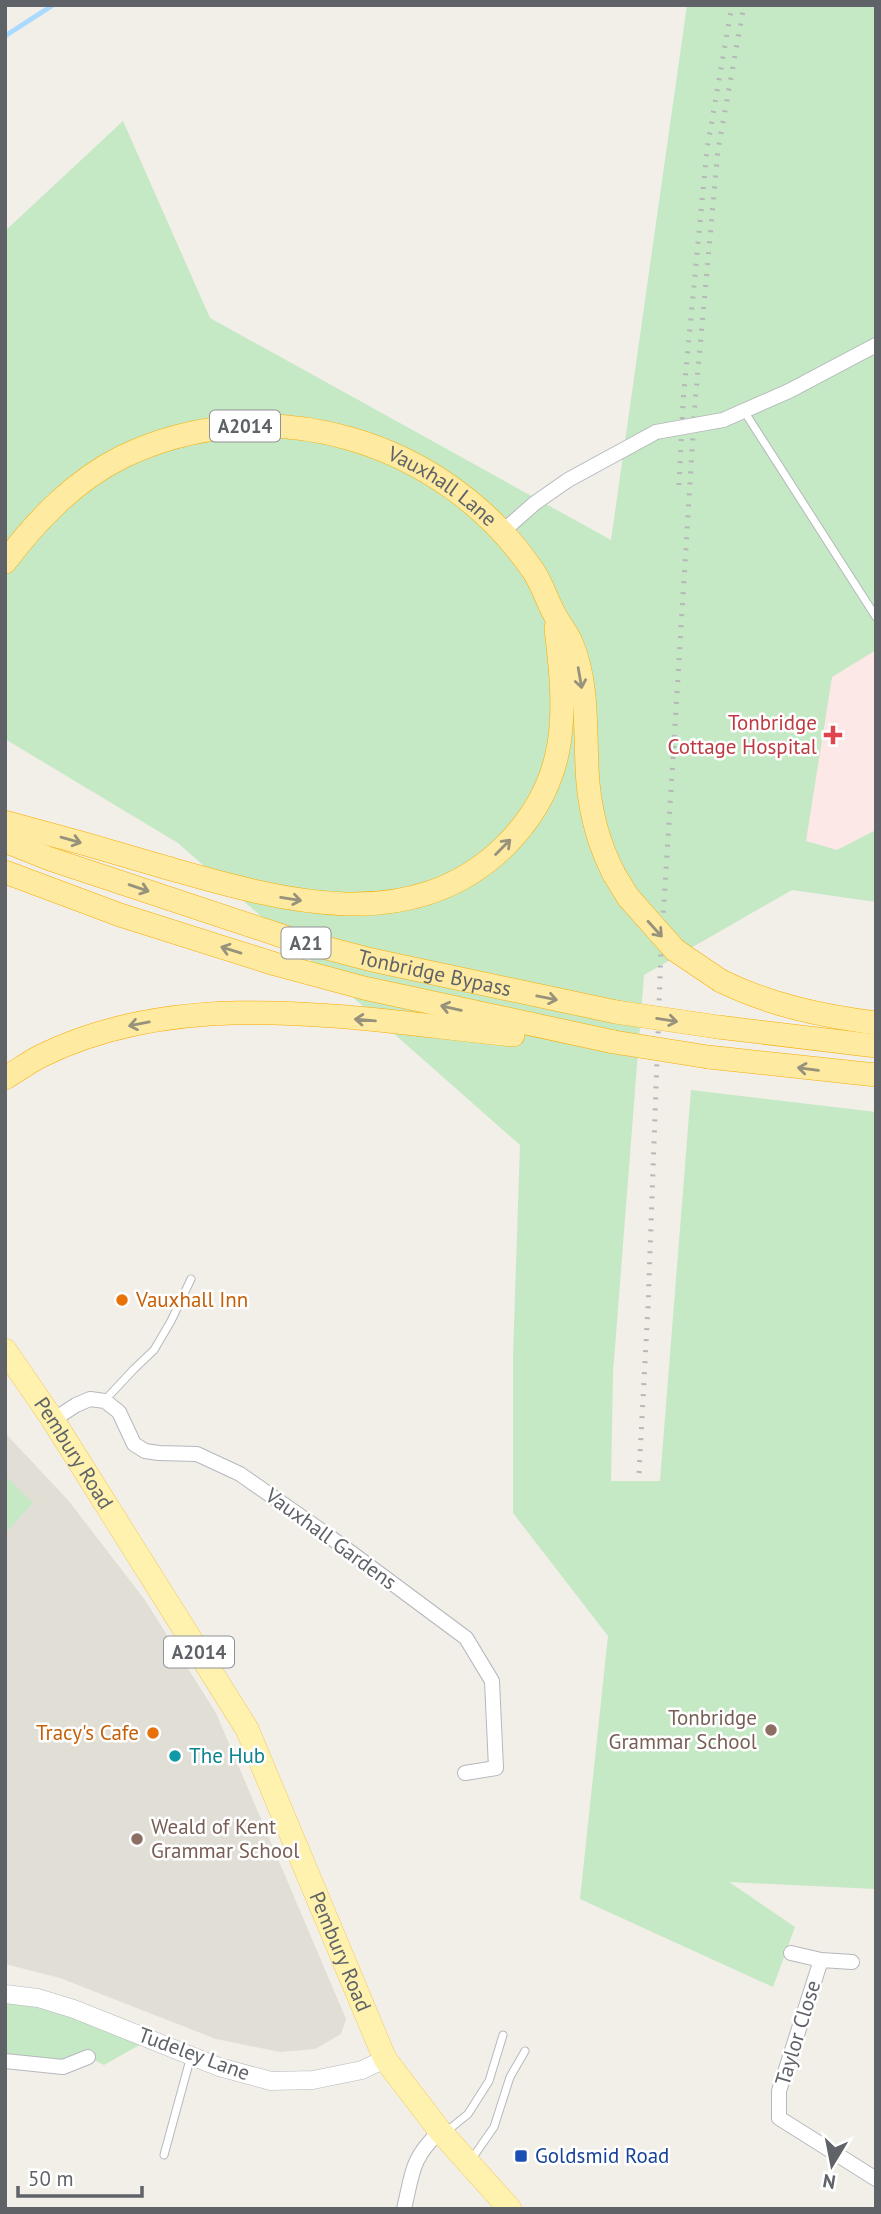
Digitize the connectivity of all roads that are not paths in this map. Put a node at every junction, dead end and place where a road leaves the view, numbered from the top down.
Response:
1 (876, 345) edge
2 (744, 411) junction
3 (502, 532) junction
4 (5, 562) edge
5 (555, 615) junction
6 (876, 617) edge
7 (5, 822) edge
8 (5, 841) edge
9 (5, 872) edge
10 (876, 1023) edge
11 (609, 1041) junction
12 (876, 1046) edge
13 (876, 1075) edge
14 (5, 1078) edge
15 (191, 1279) dead end
16 (5, 1350) edge
17 (105, 1401) junction
18 (53, 1420) junction
19 (465, 1773) dead end
20 (791, 1953) dead end
21 (821, 1961) junction
22 (852, 1962) dead end
23 (5, 1994) edge
24 (503, 2035) dead end
25 (525, 2051) dead end
26 (191, 2056) junction
27 (88, 2057) dead end
28 (385, 2059) junction
29 (5, 2061) edge
30 (441, 2133) junction
31 (164, 2155) dead end
32 (468, 2163) junction
33 (876, 2179) edge
34 (404, 2209) edge
35 (510, 2209) edge

1 - 2 street, Vauxhall Lane
2 - 3 street, Vauxhall Lane, bridge
2 - 6 lane
3 - 4 highway, Vauxhall Lane / A2014
3 - 5 highway
7 -> 5 highway
5 -> 10 highway, bridge
8 -> 12 highway, Tonbridge Bypass / A21, bridge
11 -> 9 highway, Tonbridge Bypass / A21
13 -> 11 highway, Tonbridge Bypass / A21, bridge
11 -> 14 highway
15 - 17 lane
16 - 18 main road, Pembury Road / A2014
17 - 18 street
17 - 19 street, Vauxhall Gardens
18 - 28 main road, Pembury Road / A2014
20 - 21 street, Taylor Close
21 - 22 street, Taylor Close
21 - 33 street, Taylor Close
23 - 26 street, Tudeley Lane
24 - 30 lane
25 - 32 lane
26 - 28 street, Tudeley Lane
26 - 31 lane
27 - 29 street
28 - 30 main road, Pembury Road / A2014
30 - 32 main road, Pembury Road / A2014
30 - 34 street
32 - 35 main road, Pembury Road / A2014

